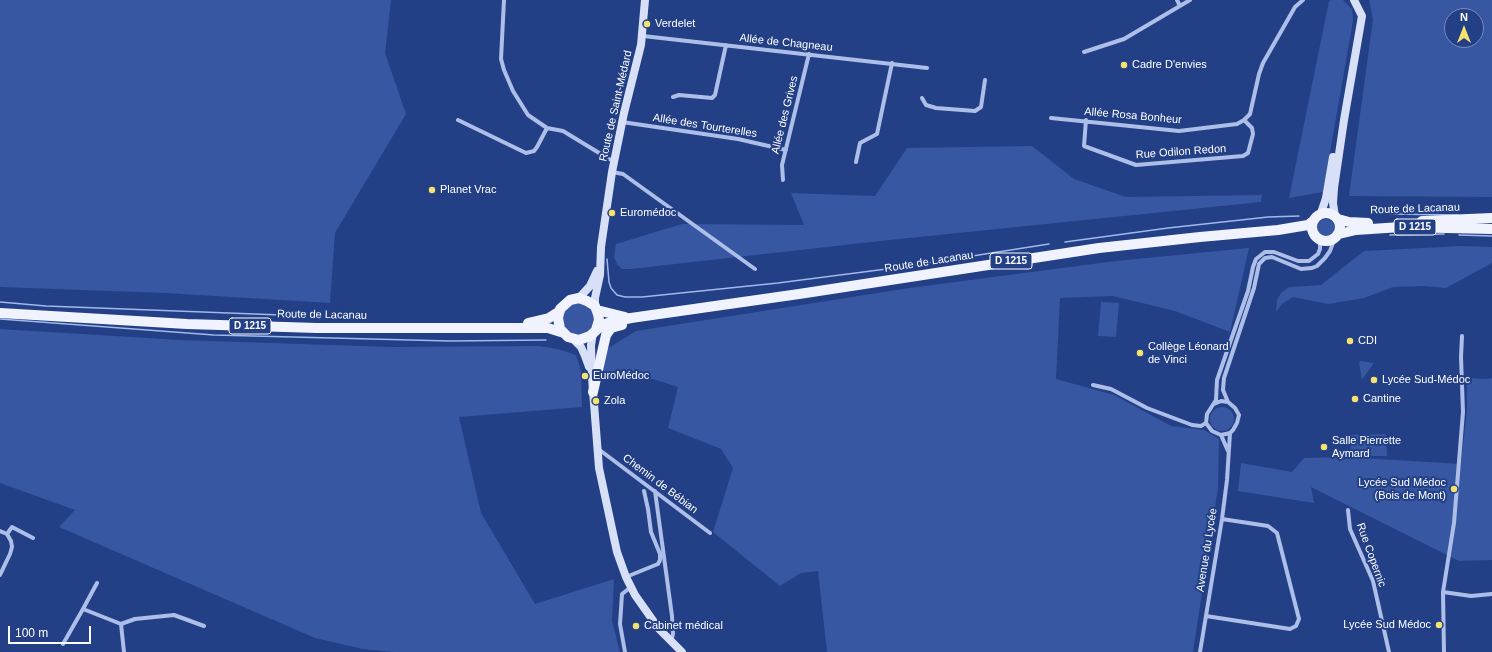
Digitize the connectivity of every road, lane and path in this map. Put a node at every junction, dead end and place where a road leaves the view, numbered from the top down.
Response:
1 (504, 0) edge
2 (645, 0) edge
3 (1177, 0) edge
4 (1190, 0) edge
5 (1303, 0) edge
6 (1354, 0) edge
7 (1180, 6) junction
8 (643, 36) junction
9 (726, 45) junction
10 (1084, 52) dead end
11 (809, 54) junction
12 (892, 64) junction
13 (927, 68) dead end
14 (985, 80) dead end
15 (673, 97) dead end
16 (922, 98) dead end
17 (1051, 118) dead end
18 (458, 120) dead end
19 (1086, 120) junction
20 (1244, 120) junction
21 (1344, 120) junction
22 (622, 122) junction
23 (547, 128) junction
24 (786, 150) junction
25 (614, 161) junction
26 (856, 162) dead end
27 (612, 172) junction
28 (783, 180) dead end
29 (1318, 216) junction
30 (1337, 218) junction
31 (1492, 218) edge
32 (1492, 229) edge
33 (1278, 230) junction
34 (1317, 237) junction
35 (1336, 237) junction
36 (600, 265) junction
37 (755, 270) dead end
38 (579, 298) junction
39 (596, 308) junction
40 (560, 311) junction
41 (683, 311) junction
42 (0, 313) edge
43 (631, 318) junction
44 (501, 328) junction
45 (594, 332) junction
46 (564, 333) junction
47 (1462, 336) dead end
48 (573, 339) junction
49 (592, 378) junction
50 (1093, 385) dead end
51 (593, 392) junction
52 (1228, 402) junction
53 (1214, 404) junction
54 (1206, 423) junction
55 (1230, 432) junction
56 (1221, 435) junction
57 (597, 450) junction
58 (1228, 451) junction
59 (644, 491) dead end
60 (655, 491) junction
61 (1348, 510) dead end
62 (1222, 519) junction
63 (0, 531) edge
64 (710, 533) dead end
65 (7, 534) junction
66 (33, 538) dead end
67 (0, 574) edge
68 (626, 577) junction
69 (97, 582) dead end
70 (631, 586) junction
71 (1443, 592) junction
72 (1492, 594) edge
73 (83, 609) junction
74 (1206, 616) junction
75 (121, 624) junction
76 (204, 626) dead end
77 (671, 642) junction
78 (63, 644) dead end
79 (124, 652) edge
80 (625, 652) edge
81 (682, 652) edge
82 (1200, 652) edge
83 (1389, 652) edge
84 (1444, 652) edge

1 - 23 street
2 - 8 street, Route de Saint-Médard
3 - 7 street
4 - 7 street
5 - 20 street
6 - 21 street
7 - 10 street
8 - 9 street, Allée de Chagneau
8 - 22 street, Route de Saint-Médard
9 - 11 street, Allée de Chagneau
9 - 15 street
11 - 12 street, Allée de Chagneau
11 - 24 street, Allée des Grives
12 - 13 street, Allée de Chagneau
12 - 26 street
14 - 16 street
17 - 19 street, Allée Rosa Bonheur
18 - 23 street
19 - 20 street, Allée Rosa Bonheur
19 - 20 street, Rue Odilon Redon
21 - 29 street
21 - 30 street
22 - 24 street, Allée des Tourterelles
22 - 25 street, Route de Saint-Médard
23 - 25 street
24 - 28 street, Allée des Grives
25 - 27 street, Route de Saint-Médard
27 - 36 street, Route de Saint-Médard
27 - 37 street
29 - 30 main road
29 - 33 main road, Route de Lacanau / D 1215
29 - 34 main road
30 - 31 main road, Route de Lacanau / D 1215
30 - 35 main road
32 - 35 main road, Route de Lacanau / D 1215
33 - 34 main road, Route de Lacanau / D 1215
33 - 41 main road, Route de Lacanau / D 1215
34 - 35 main road
34 - 53 street
35 - 52 street
36 - 38 street, Route de Saint-Médard
36 - 39 street, Route de Saint-Médard
38 - 39 main road, Route de Lacanau
38 - 40 main road, Route de Lacanau
39 - 43 main road, Route de Lacanau / D 1215
39 - 45 main road
40 - 44 main road, Route de Lacanau / D 1215
40 - 46 main road
41 - 43 main road, Route de Lacanau / D 1215
41 - 51 main road
42 - 44 main road, Route de Lacanau / D 1215
43 - 45 main road, Route de Lacanau / D 1215
44 - 46 main road, Route de Lacanau / D 1215
45 - 48 main road, Route de Lacanau
45 - 49 street
46 - 48 main road, Route de Lacanau
47 - 71 street
48 - 49 street
49 - 51 street
50 - 54 street
51 - 57 street
52 - 53 street
52 - 55 street
53 - 54 street
54 - 56 street
55 - 56 street
55 - 58 street, Avenue du Lycée
56 - 58 street, Avenue du Lycée
57 - 60 street, Chemin de Bébian
57 - 68 street
58 - 62 street, Avenue du Lycée
59 - 68 street
60 - 64 street, Chemin de Bébian
60 - 77 street
61 - 83 street, Rue Copernic
62 - 74 street, Avenue du Lycée
62 - 74 street
63 - 65 street
65 - 66 street
65 - 67 street
68 - 70 street
69 - 73 street
70 - 77 street
70 - 80 street
71 - 72 street
71 - 84 street
73 - 75 street
73 - 78 street
74 - 82 street, Avenue du Lycée
75 - 76 street
75 - 79 street
77 - 81 street

